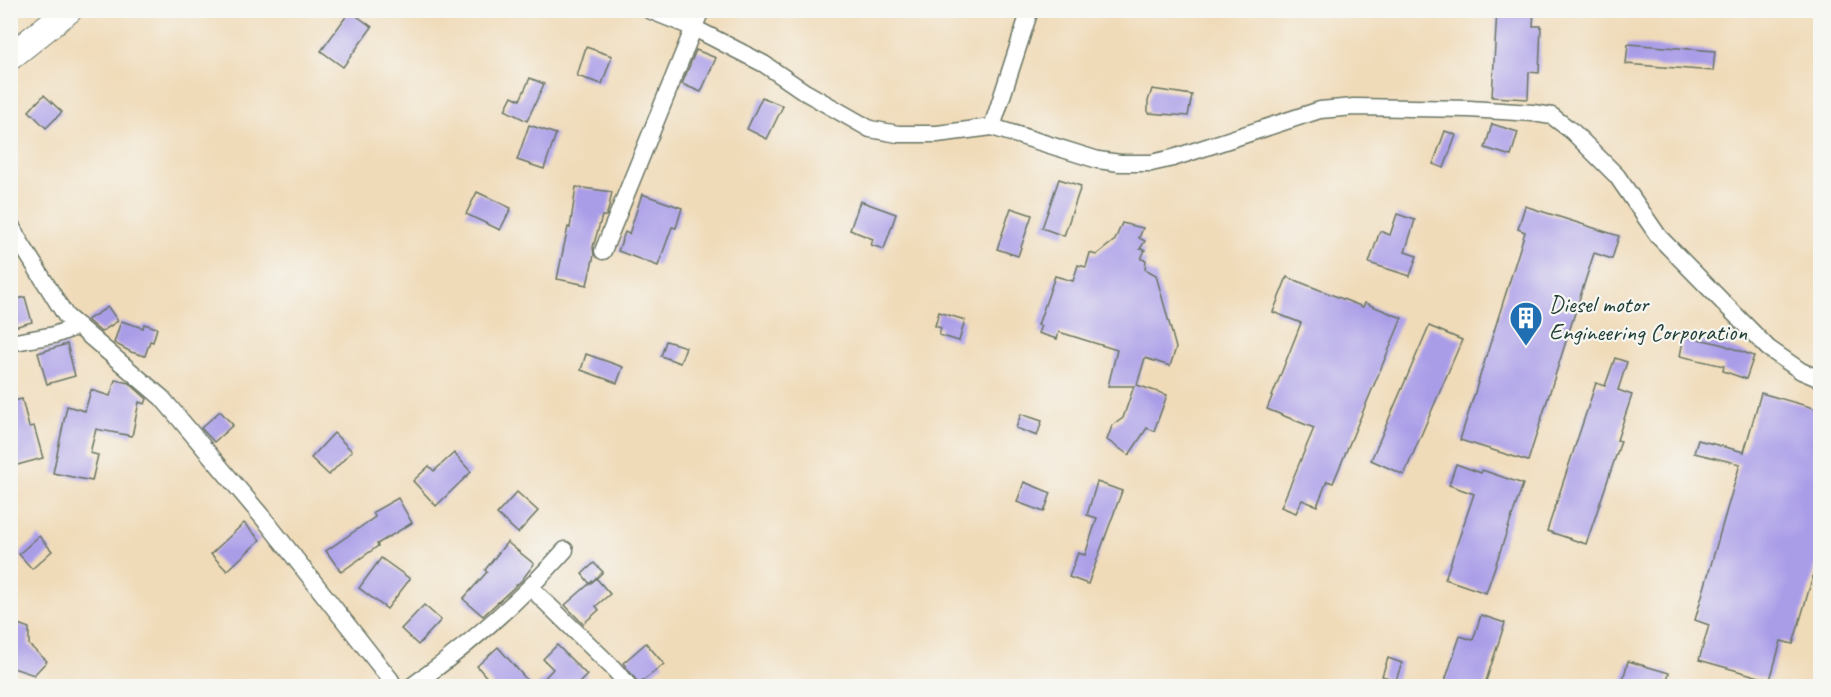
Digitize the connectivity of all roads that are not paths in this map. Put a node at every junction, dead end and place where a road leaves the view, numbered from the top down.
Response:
1 (69, 10) edge
2 (649, 10) edge
3 (701, 10) edge
4 (1030, 10) edge
5 (694, 28) junction
6 (10, 57) edge
7 (992, 127) junction
8 (10, 223) edge
9 (603, 251) dead end
10 (78, 326) junction
11 (10, 343) edge
12 (1821, 380) edge
13 (565, 550) dead end
14 (531, 588) junction
15 (394, 687) edge
16 (412, 687) edge
17 (629, 687) edge

1 - 6 main road
2 - 5 street
3 - 5 street
4 - 7 street
5 - 7 street
5 - 9 street
7 - 12 street
8 - 10 street
10 - 11 street
10 - 15 street
13 - 14 street
14 - 16 street
14 - 17 street

